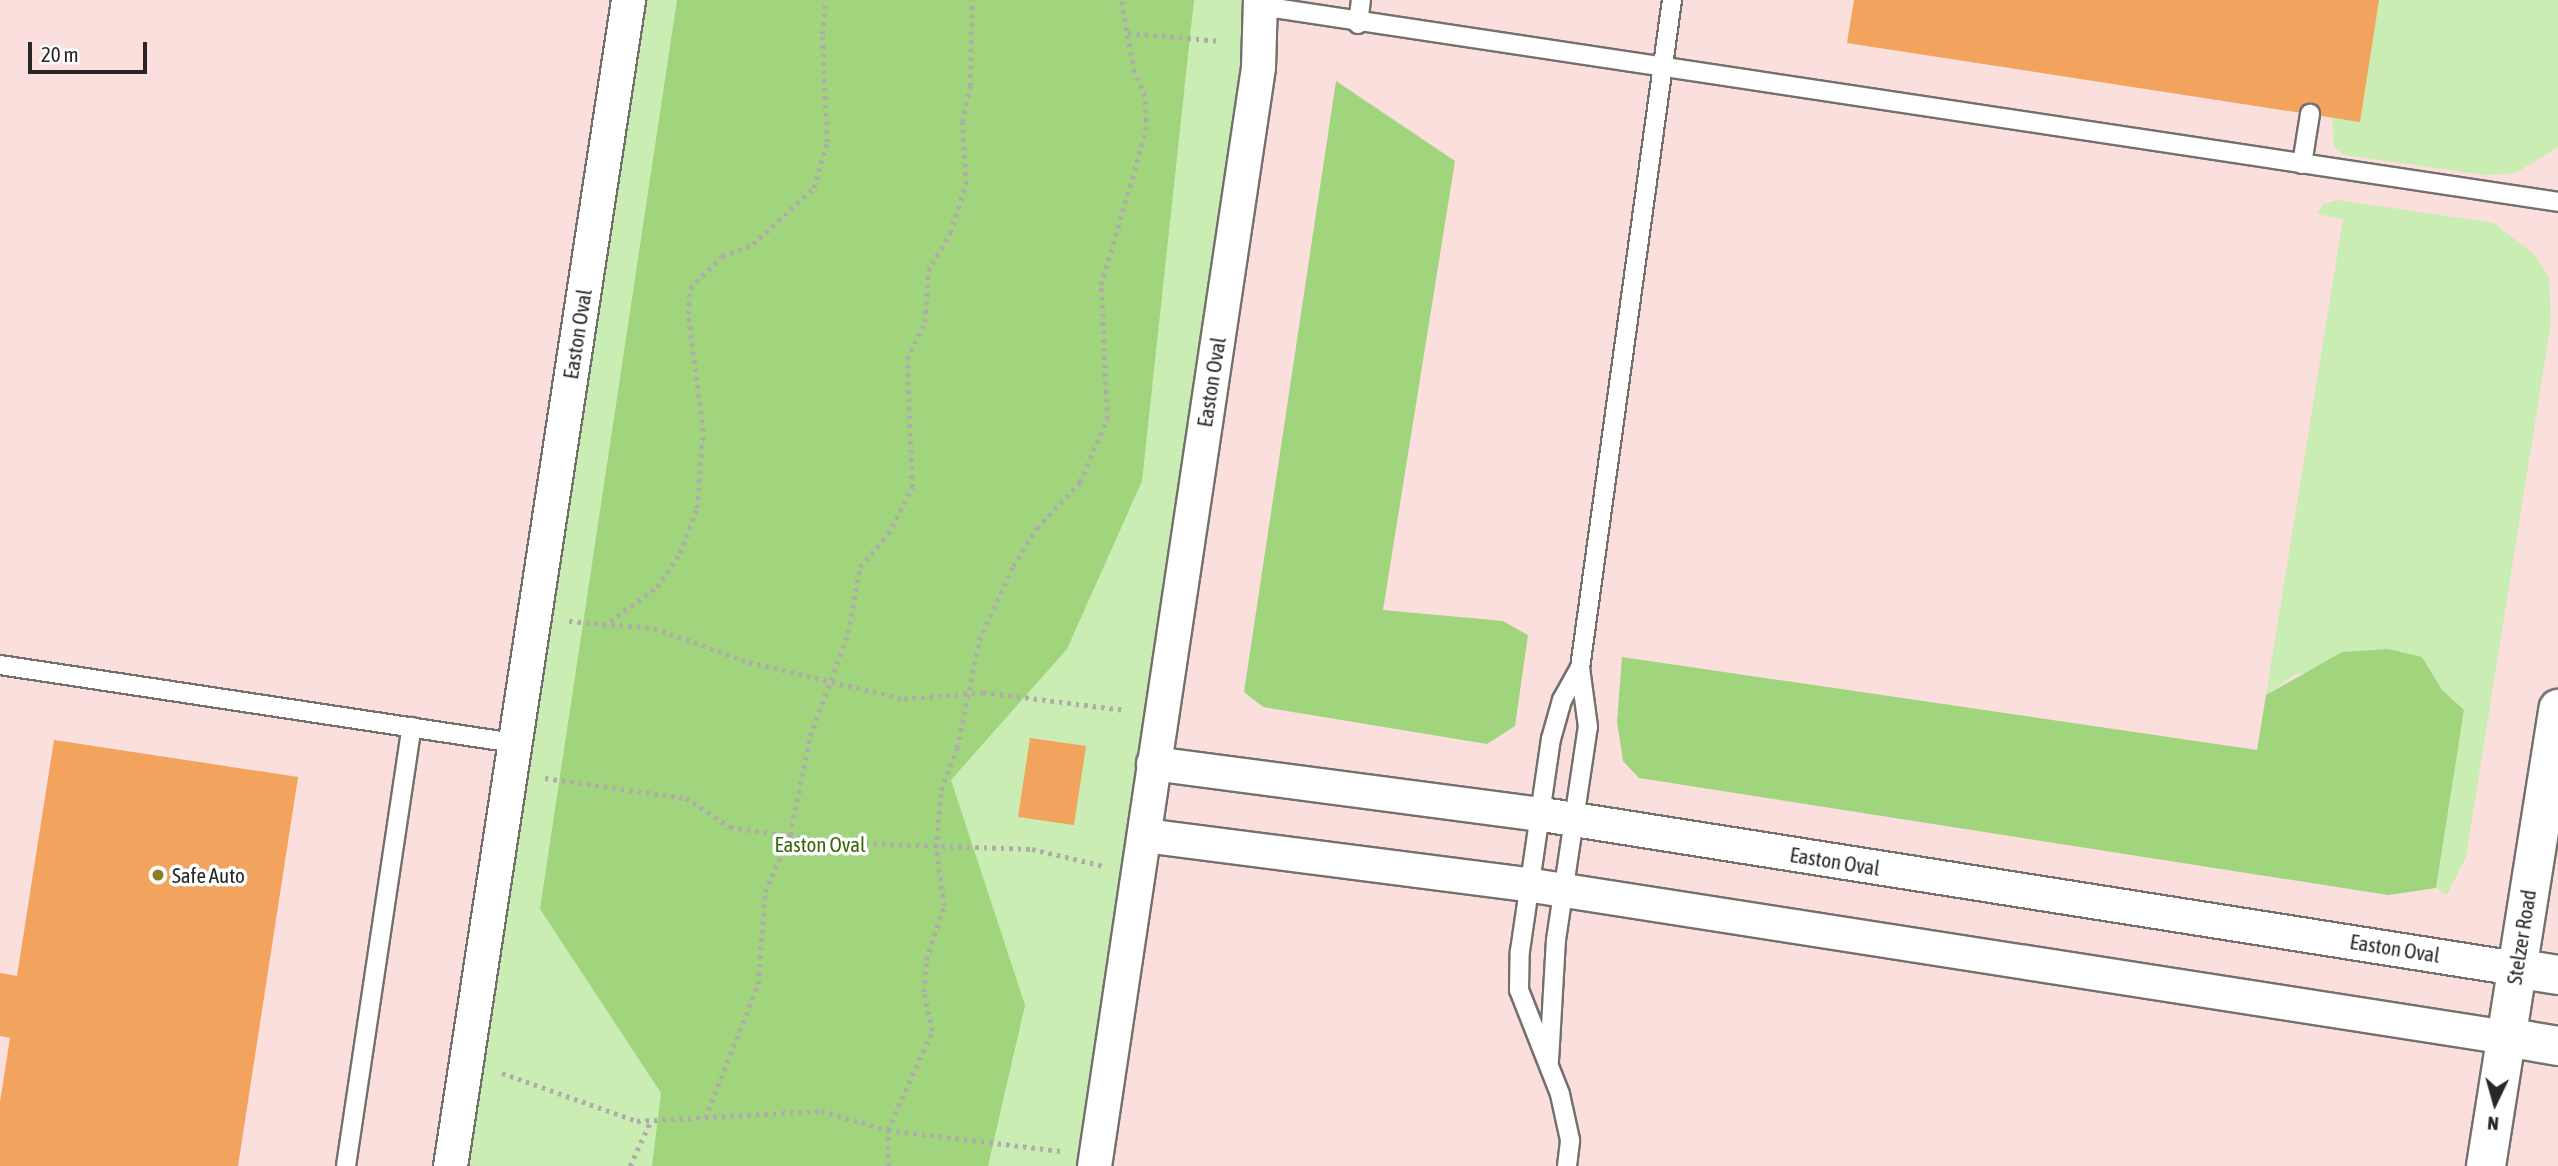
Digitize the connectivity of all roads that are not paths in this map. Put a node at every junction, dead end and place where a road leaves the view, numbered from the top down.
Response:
1 (628, 0) edge
2 (1362, 0) edge
3 (1672, 0) edge
4 (1260, 3) edge
5 (1358, 24) junction
6 (1661, 70) junction
7 (2309, 114) dead end
8 (2302, 164) junction
9 (2558, 202) edge
10 (0, 665) edge
11 (1580, 668) junction
12 (2558, 709) edge
13 (412, 727) junction
14 (511, 758) junction
15 (1153, 763) junction
16 (1542, 814) junction
17 (1576, 821) junction
18 (1144, 835) junction
19 (1532, 885) junction
20 (1567, 891) junction
21 (2515, 968) junction
22 (2558, 975) edge
23 (2506, 1037) junction
24 (2558, 1046) edge
25 (1549, 1061) junction
26 (1095, 1161) edge
27 (346, 1166) edge
28 (450, 1166) edge
29 (1567, 1166) edge
30 (2486, 1166) edge

1 - 14 street, Easton Oval
2 - 5 lane
3 - 6 lane
4 - 5 lane
4 - 15 street, Easton Oval
5 - 6 lane
6 - 8 lane
6 - 11 lane
7 - 8 lane
8 - 9 lane
10 - 13 lane
11 - 16 lane
11 - 17 lane
12 - 21 main road, Stelzer Road
13 - 14 lane
13 - 27 lane
14 - 28 street, Easton Oval
15 - 16 street, Easton Oval
15 - 18 street, Easton Oval
16 - 17 street, Easton Oval
16 - 19 lane
17 - 20 lane
17 - 21 street, Easton Oval
18 - 19 street
18 - 26 street, Easton Oval
19 - 20 street
19 - 25 lane
20 - 23 street
20 - 25 lane
21 - 22 main road
21 - 23 main road, Stelzer Road
23 - 24 main road
23 - 30 main road, Stelzer Road
25 - 29 lane

